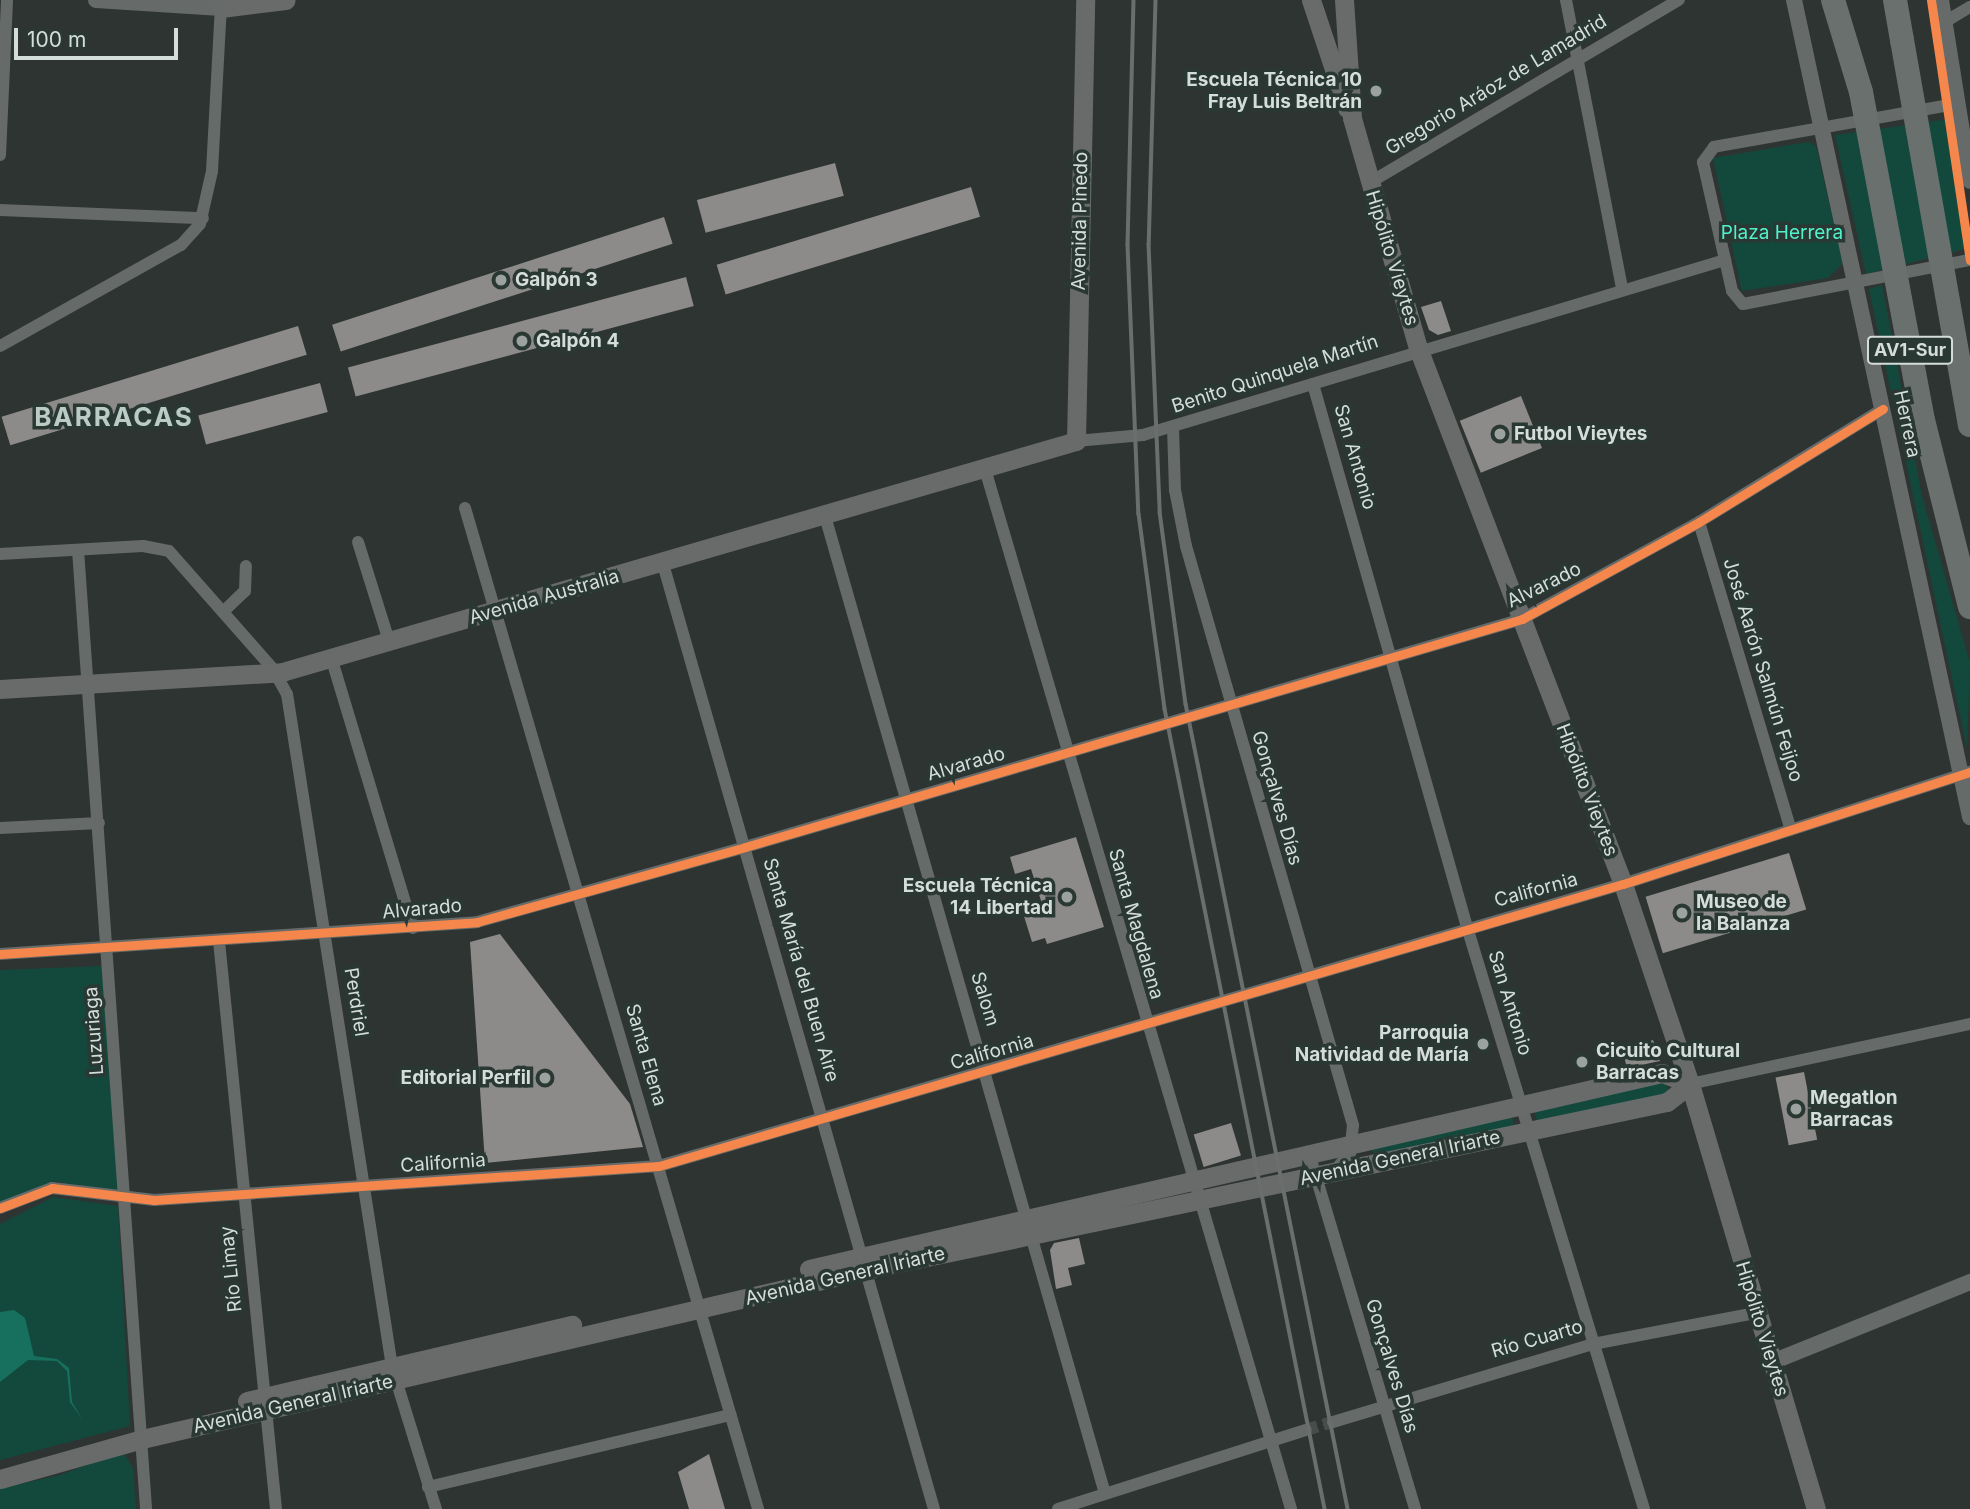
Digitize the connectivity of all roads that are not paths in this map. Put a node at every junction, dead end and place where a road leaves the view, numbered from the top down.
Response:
1 (7, 0) edge
2 (96, 0) edge
3 (286, 0) edge
4 (1085, 0) edge
5 (1311, 0) edge
6 (1345, 0) edge
7 (1566, 0) edge
8 (1679, 0) edge
9 (1794, 0) edge
10 (1833, 0) edge
11 (1847, 0) edge
12 (1895, 0) edge
13 (1903, 0) edge
14 (1941, 0) edge
15 (221, 4) edge
16 (1970, 7) edge
17 (1943, 23) junction
18 (1902, 40) junction
19 (1578, 58) junction
20 (1861, 92) junction
21 (1955, 104) junction
22 (1352, 118) junction
23 (1822, 128) junction
24 (0, 155) edge
25 (1970, 180) edge
26 (1369, 183) junction
27 (1927, 188) junction
28 (0, 210) edge
29 (203, 218) junction
30 (1725, 260) junction
31 (1970, 260) edge
32 (1856, 282) junction
33 (1622, 289) junction
34 (1970, 344) edge
35 (0, 346) edge
36 (1418, 348) junction
37 (1313, 384) junction
38 (1883, 410) junction
39 (1970, 425) edge
40 (1173, 427) junction
41 (1076, 441) junction
42 (985, 469) junction
43 (466, 508) dead end
44 (825, 516) junction
45 (1699, 522) junction
46 (358, 542) dead end
47 (78, 550) junction
48 (0, 554) edge
49 (663, 564) junction
50 (246, 566) dead end
51 (1970, 607) edge
52 (496, 611) junction
53 (223, 612) junction
54 (1522, 619) junction
55 (389, 641) junction
56 (331, 657) junction
57 (1393, 657) junction
58 (276, 674) junction
59 (89, 684) junction
60 (0, 689) edge
61 (1231, 706) junction
62 (1065, 754) junction
63 (1965, 774) edge
64 (905, 800) junction
65 (1970, 817) edge
66 (99, 823) junction
67 (0, 828) edge
68 (1791, 830) junction
69 (745, 848) junction
70 (1623, 884) junction
71 (579, 896) junction
72 (1467, 927) junction
73 (413, 928) junction
74 (325, 933) junction
75 (219, 940) junction
76 (107, 947) junction
77 (0, 954) edge
78 (1307, 974) junction
79 (1970, 1024) edge
80 (1146, 1026) junction
81 (986, 1072) junction
82 (1690, 1084) junction
83 (1520, 1105) junction
84 (824, 1120) junction
85 (1529, 1132) junction
86 (1354, 1141) junction
87 (1309, 1153) junction
88 (659, 1166) junction
89 (1334, 1170) junction
90 (1314, 1175) junction
91 (1193, 1181) junction
92 (366, 1186) junction
93 (243, 1194) junction
94 (125, 1199) junction
95 (1199, 1201) junction
96 (0, 1208) edge
97 (1029, 1228) junction
98 (867, 1263) junction
99 (1970, 1282) edge
100 (698, 1302) junction
101 (1756, 1313) junction
102 (1593, 1344) junction
103 (1772, 1362) junction
104 (394, 1374) junction
105 (264, 1404) junction
106 (1384, 1407) junction
107 (731, 1415) junction
108 (1333, 1422) tunnel mouth
109 (1306, 1430) tunnel mouth
110 (142, 1433) junction
111 (1269, 1440) junction
112 (3, 1471) edge
113 (428, 1488) junction
114 (1105, 1494) junction
115 (146, 1509) edge
116 (276, 1509) edge
117 (436, 1509) edge
118 (758, 1509) edge
119 (934, 1509) edge
120 (1058, 1509) edge
121 (1291, 1509) edge
122 (1415, 1509) edge
123 (1644, 1509) edge
124 (1816, 1509) edge

1 - 24 street
2 - 15 street
3 - 15 main road
4 - 41 main road, Avenida Pinedo
5 - 22 main road, Hipólito Vieytes
6 - 22 main road, Hipólito Vieytes
7 - 19 street
8 - 19 street, Gregorio Aráoz de Lamadrid
9 - 23 street, Herrera
10 - 20 highway
11 - 20 highway, AV1-Sur
12 - 18 highway, AV1-Sur
13 - 18 highway
14 - 17 street
15 - 29 street
16 - 17 street
17 - 21 street
18 - 27 highway, AV1-Sur, bridge
19 - 26 street, Gregorio Aráoz de Lamadrid
19 - 33 street
20 - 51 highway, AV1-Sur, bridge
21 - 23 street
21 - 25 street
22 - 26 main road, Hipólito Vieytes
23 - 30 street
23 - 32 street, Herrera
26 - 36 main road, Hipólito Vieytes
27 - 34 highway, bridge
27 - 39 highway, AV1-Sur, bridge
28 - 29 street
29 - 35 street
30 - 32 street
30 - 33 street, Benito Quinquela Martín
31 - 32 street
32 - 38 street, Herrera
33 - 36 street, Benito Quinquela Martín
36 - 37 street, Benito Quinquela Martín
36 - 54 main road, Hipólito Vieytes
37 - 40 street, Benito Quinquela Martín
37 - 57 street, San Antonio
38 - 45 street, Alvarado
38 - 63 street, Herrera
40 - 41 street, Benito Quinquela Martín
40 - 61 street, Gonçalves Días
41 - 42 main road, Avenida Australia
42 - 44 main road, Avenida Australia
42 - 62 street, Santa Magdalena
43 - 52 street, Santa Elena
44 - 49 main road, Avenida Australia
44 - 64 street, Salom
45 - 54 street, Alvarado
45 - 68 street, José Aarón Salmún Feijoo
46 - 55 street
47 - 48 street
47 - 53 street, Perdriel
47 - 59 street, Luzuriaga
49 - 52 main road, Avenida Australia
49 - 69 street, Santa María del Buen Aire
50 - 53 street
52 - 55 main road, Avenida Australia
52 - 71 street, Santa Elena
53 - 58 street, Perdriel
54 - 57 street, Alvarado
54 - 70 main road, Hipólito Vieytes
55 - 56 main road, Avenida Australia
56 - 58 main road, Avenida Australia
56 - 73 street
57 - 61 street, Alvarado
57 - 72 street, San Antonio
58 - 59 main road, Avenida Australia
58 - 74 street, Perdriel
59 - 60 main road, Avenida Australia
59 - 66 street, Luzuriaga
61 - 62 street, Alvarado
61 - 78 street, Gonçalves Días
62 - 64 street, Alvarado
62 - 80 street, Santa Magdalena
63 - 65 street, Herrera
63 - 68 street, California
64 - 69 street, Alvarado
64 - 81 street, Salom
66 - 67 street
66 - 76 street, Luzuriaga
68 - 70 street, California
69 - 71 street, Alvarado
69 - 84 street, Santa María del Buen Aire
70 - 72 street, California
70 - 82 main road, Hipólito Vieytes
71 - 73 street, Alvarado
71 - 88 street, Santa Elena
72 - 78 street, California
72 - 83 street, San Antonio
73 - 74 street, Alvarado
74 - 75 street, Alvarado
74 - 92 street, Perdriel
75 - 76 street, Alvarado
75 - 93 street, Río Limay
76 - 77 street, Alvarado
76 - 94 street, Luzuriaga
78 - 80 street, California
78 - 86 street, Gonçalves Días
79 - 82 street, Avenida General Iriarte
80 - 81 street, California
80 - 91 street, Santa Magdalena
81 - 84 street, California
81 - 97 street, Salom
82 - 83 main road, Avenida General Iriarte
82 - 85 main road, Avenida General Iriarte
82 - 101 main road, Hipólito Vieytes
83 - 85 street, San Antonio
83 - 86 main road, Avenida General Iriarte
84 - 88 street, California
84 - 98 street, Santa María del Buen Aire
85 - 89 main road, Avenida General Iriarte
85 - 102 street, San Antonio
86 - 87 main road, Avenida General Iriarte
86 - 89 street
87 - 90 street, Gonçalves Días
87 - 91 main road, Avenida General Iriarte
88 - 92 street, California
88 - 100 street, Santa Elena
89 - 90 main road, Avenida General Iriarte
90 - 95 main road, Avenida General Iriarte
90 - 106 street, Gonçalves Días
91 - 95 street, Santa Magdalena
91 - 97 main road, Avenida General Iriarte
92 - 93 street, California
92 - 104 street, Perdriel
93 - 94 street, California
93 - 105 street, Río Limay
94 - 96 street, California
94 - 110 street, Luzuriaga
95 - 97 main road, Avenida General Iriarte
95 - 111 street, Santa Magdalena
97 - 98 main road, Avenida General Iriarte
97 - 114 street, Salom
98 - 100 main road, Avenida General Iriarte
98 - 119 street, Santa María del Buen Aire
99 - 103 street
100 - 104 main road, Avenida General Iriarte
100 - 107 street, Santa Elena
101 - 102 street, Río Cuarto
101 - 103 main road, Hipólito Vieytes
102 - 106 street, Río Cuarto
102 - 123 street, San Antonio
103 - 124 main road, Hipólito Vieytes
104 - 105 main road, Avenida General Iriarte
104 - 113 street, Perdriel
105 - 110 main road, Avenida General Iriarte
105 - 116 street, Río Limay
106 - 108 street, Río Cuarto
106 - 122 street, Gonçalves Días
107 - 113 street
107 - 118 street, Santa Elena
109 - 111 street
110 - 112 main road, Avenida General Iriarte
110 - 115 street, Luzuriaga
111 - 114 street
111 - 121 street, Santa Magdalena
113 - 117 street, Perdriel
114 - 120 street

